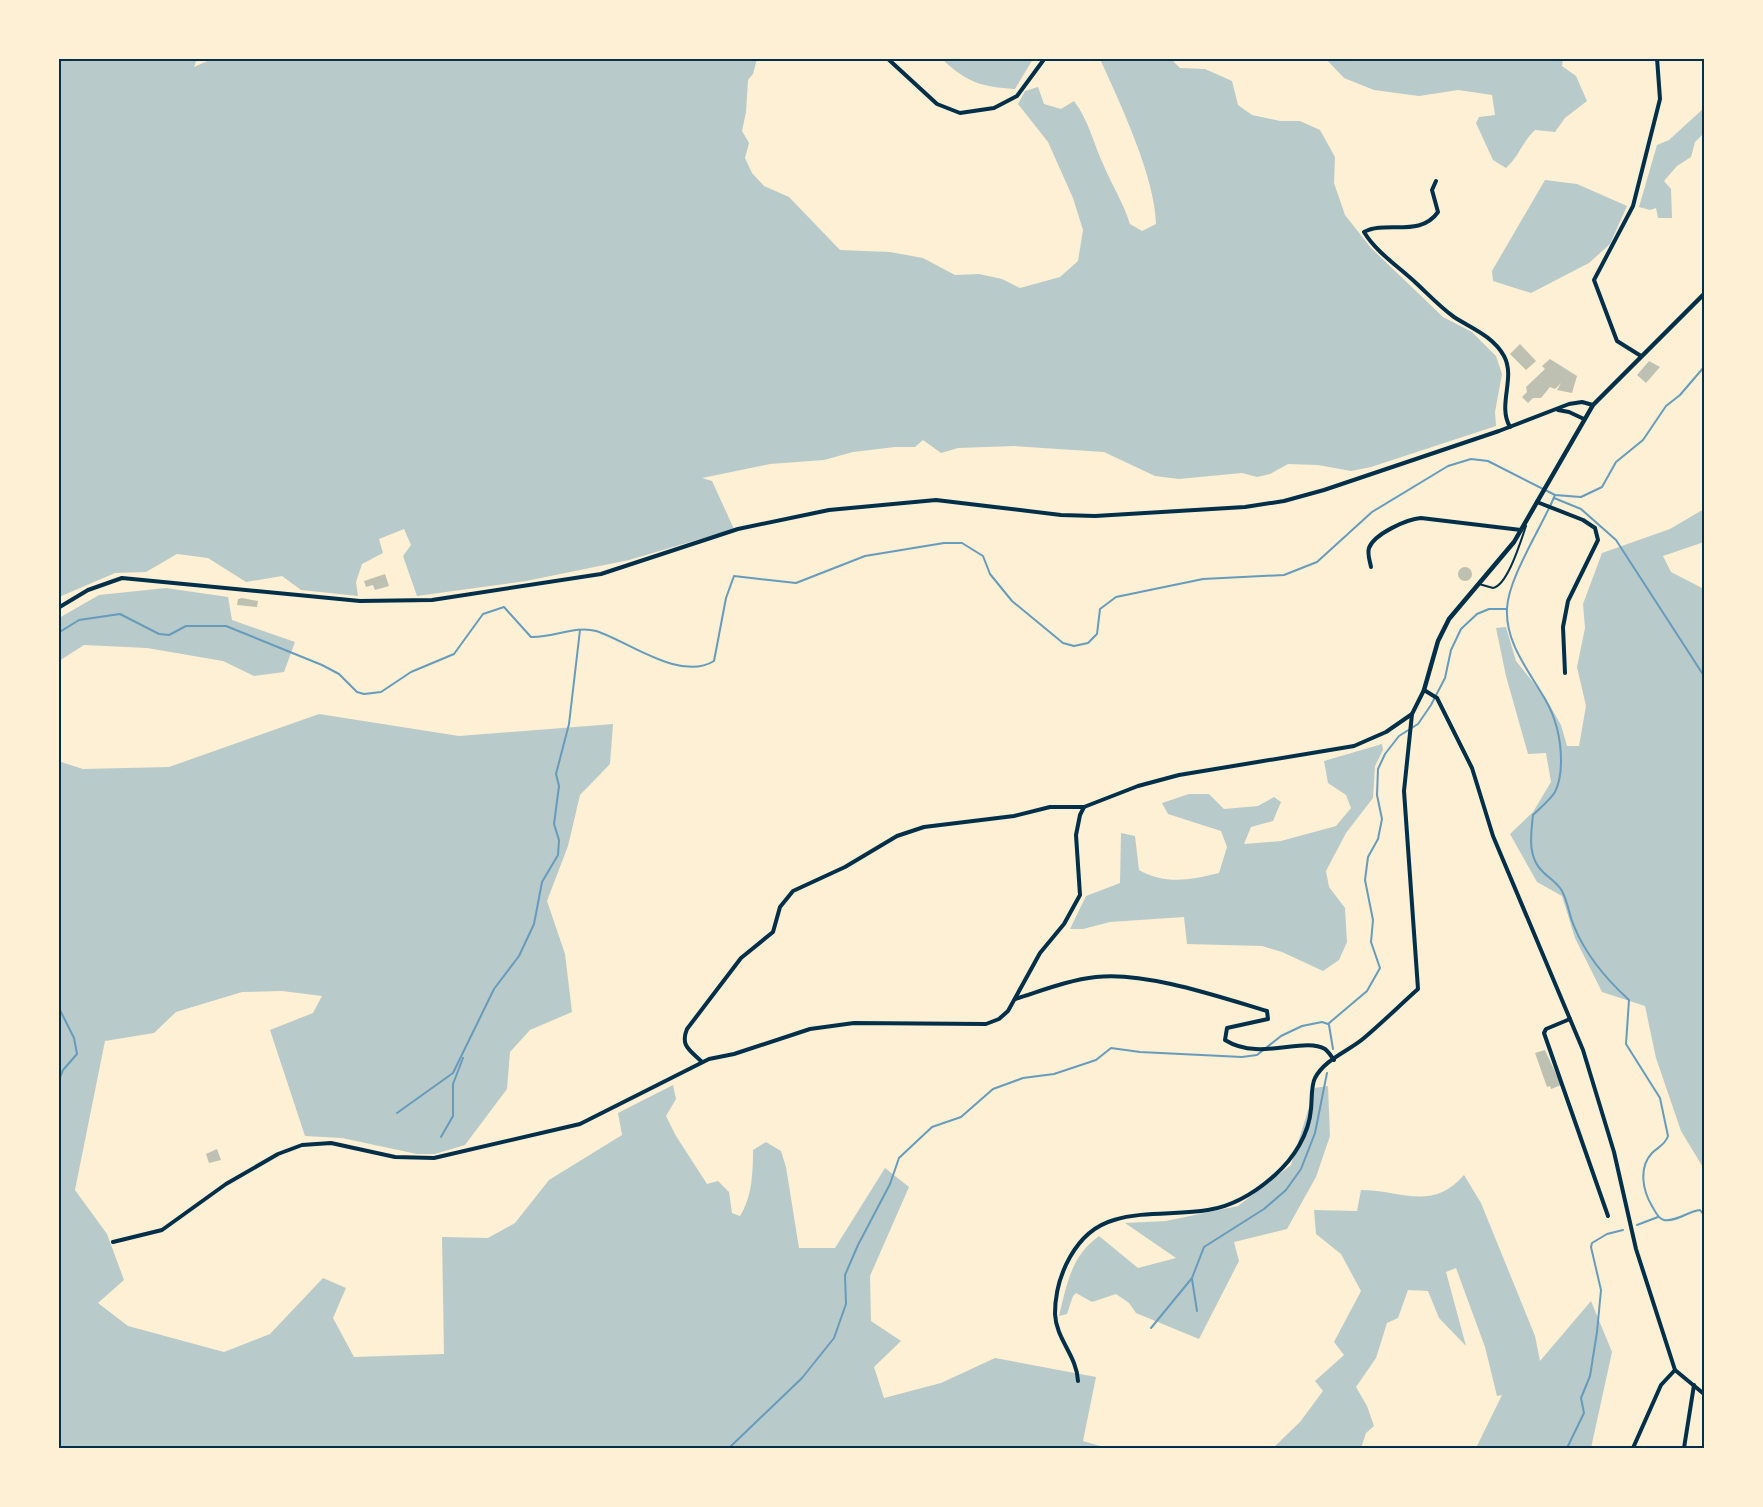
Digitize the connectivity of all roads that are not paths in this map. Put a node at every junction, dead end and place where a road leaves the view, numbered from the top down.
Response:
1 (887, 58) edge
2 (1045, 58) edge
3 (1657, 58) edge
4 (1436, 181) dead end
5 (1704, 294) edge
6 (1641, 356) junction
7 (1593, 405) junction
8 (1557, 410) junction
9 (1584, 419) junction
10 (1510, 427) junction
11 (1537, 500) junction
12 (1529, 517) junction
13 (1521, 530) junction
14 (1371, 567) dead end
15 (1478, 584) junction
16 (58, 608) edge
17 (1565, 673) dead end
18 (1427, 691) junction
19 (1412, 714) junction
20 (1084, 807) junction
21 (1015, 999) junction
22 (1570, 1019) junction
23 (1334, 1060) junction
24 (702, 1062) junction
25 (1608, 1216) dead end
26 (113, 1242) dead end
27 (1675, 1370) junction
28 (1078, 1381) dead end
29 (1695, 1384) junction
30 (1704, 1394) edge
31 (1633, 1449) edge
32 (1684, 1449) edge

1 - 2 street
3 - 6 street
4 - 10 street
5 - 6 street
6 - 7 street
7 - 8 street
7 - 9 street
8 - 9 street
8 - 10 street
9 - 11 street
10 - 16 street
11 - 12 street
11 - 17 street
12 - 13 street
12 - 15 lane
13 - 14 street
13 - 15 street
15 - 18 street
18 - 19 street
18 - 22 street
19 - 20 street
19 - 23 street
20 - 21 street
20 - 24 street
21 - 23 street
21 - 24 street
22 - 25 street
22 - 27 street
23 - 28 street
24 - 26 street
27 - 29 street
27 - 31 street
29 - 30 street
29 - 32 street

